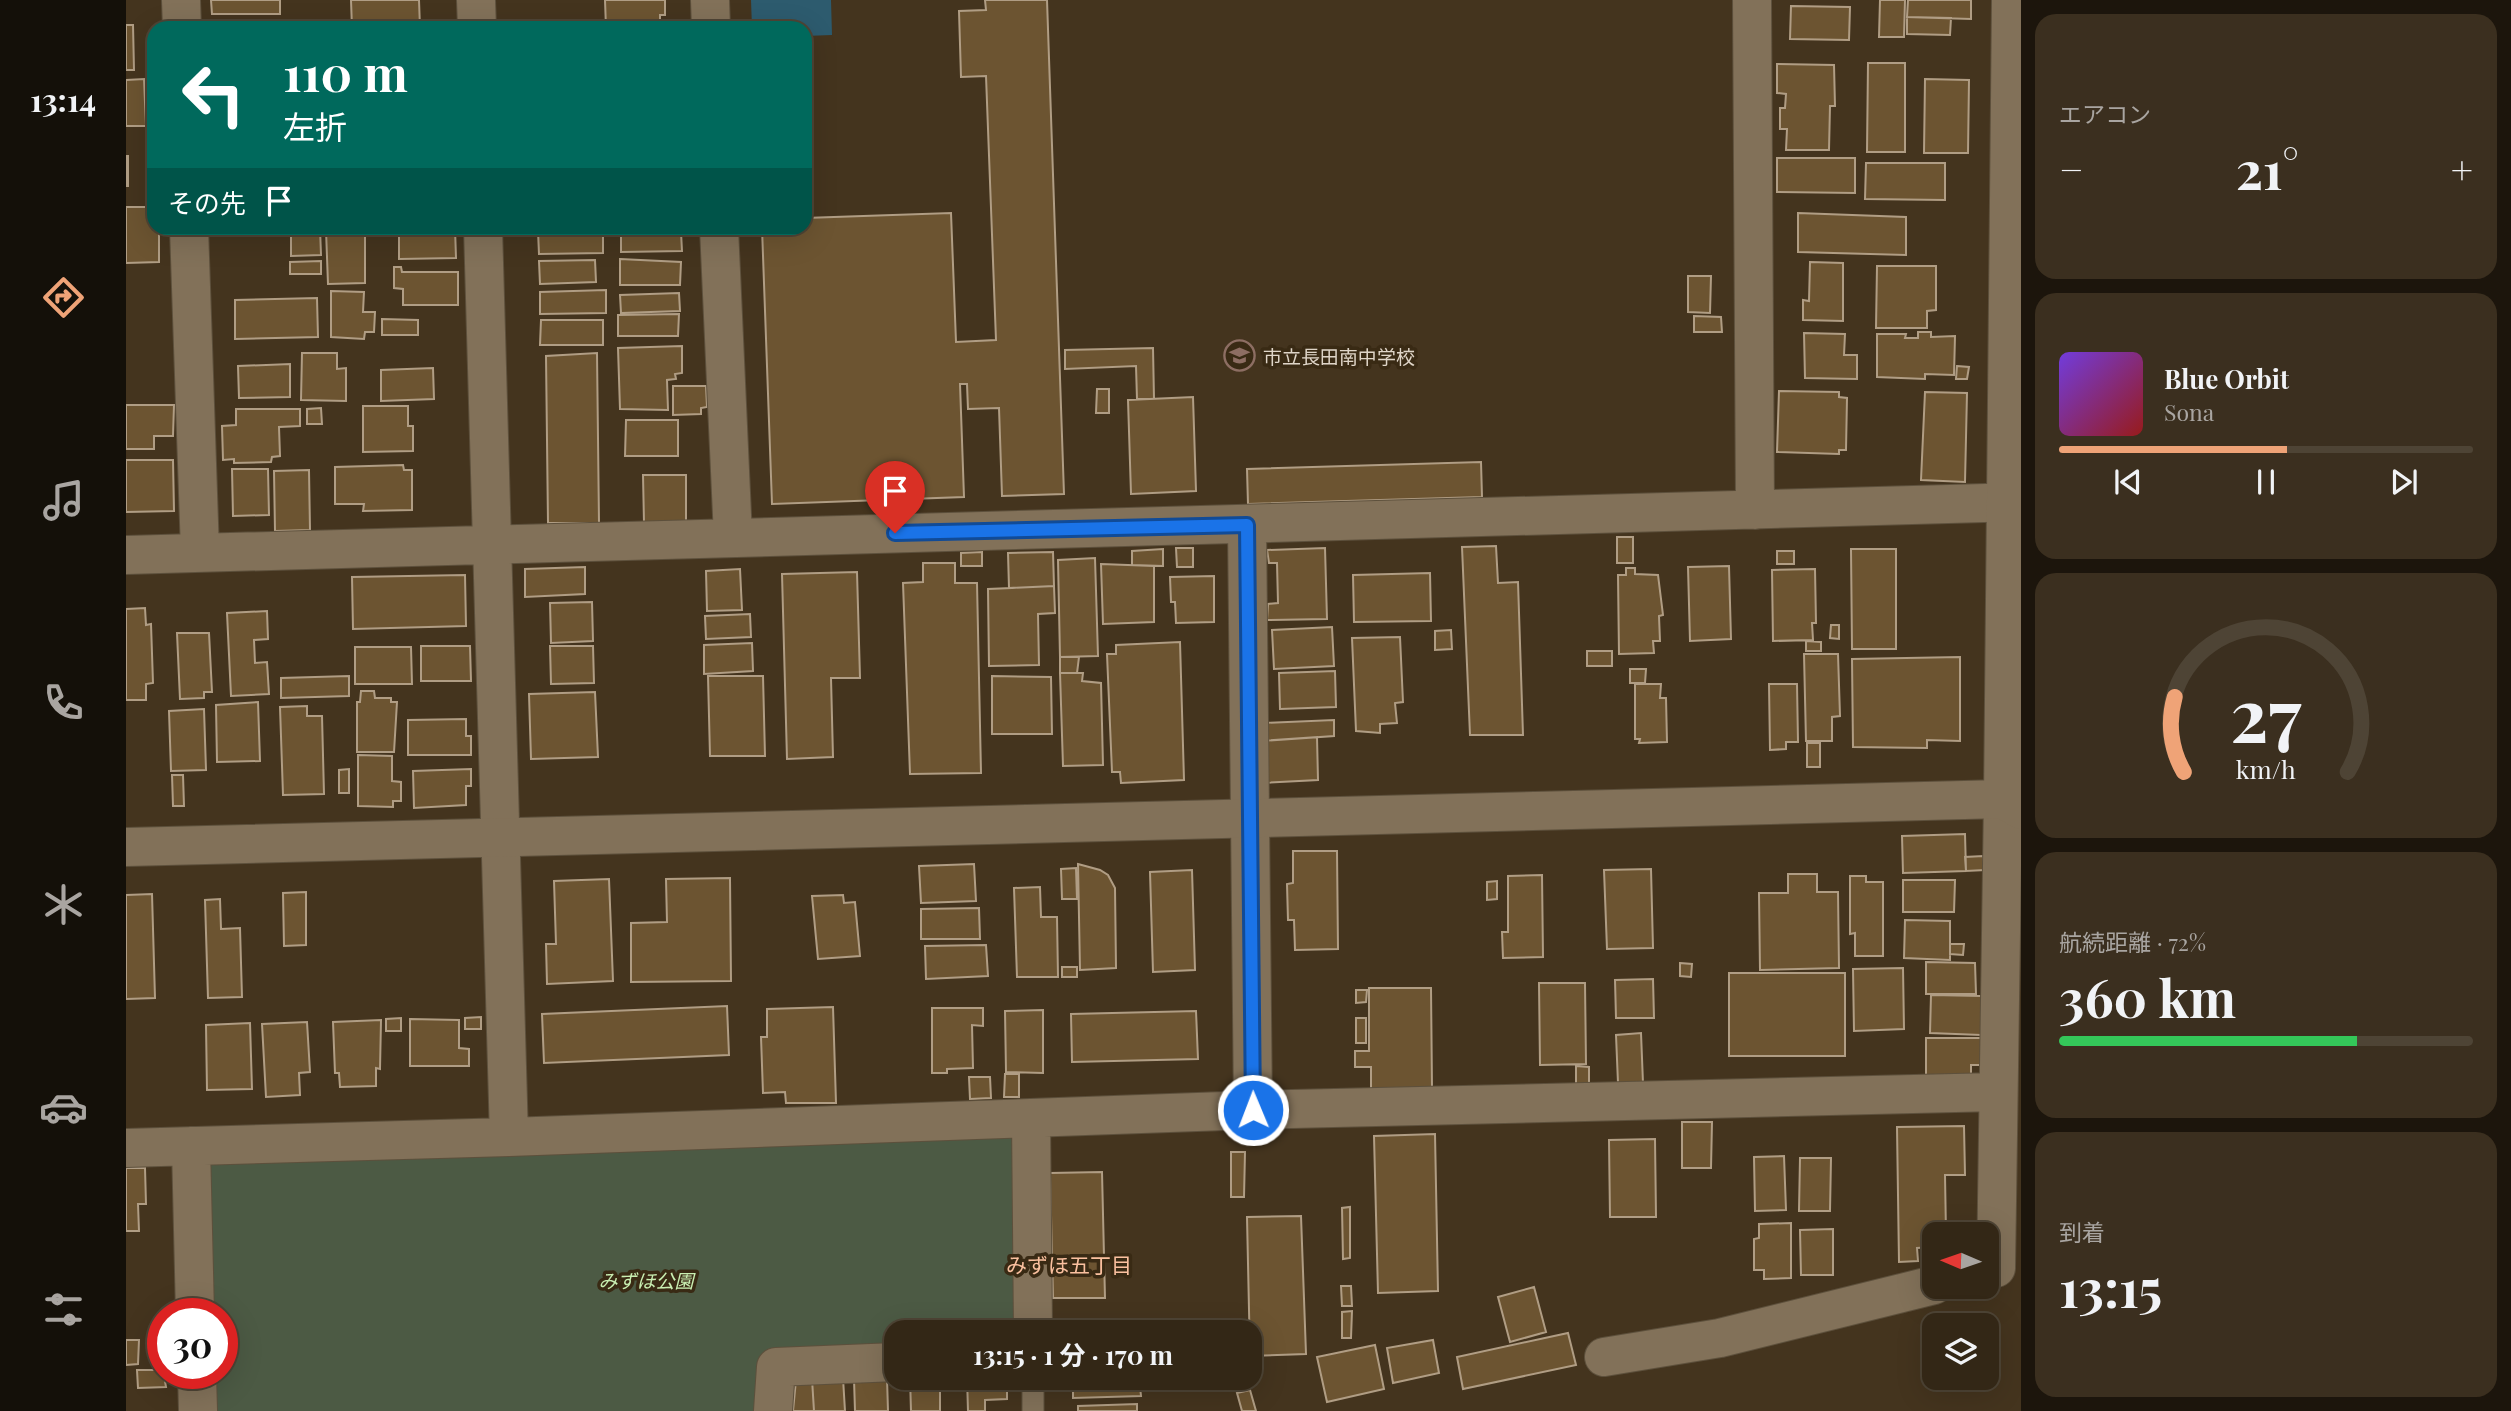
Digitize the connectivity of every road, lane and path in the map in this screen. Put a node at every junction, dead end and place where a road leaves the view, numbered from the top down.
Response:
1 (181, 0) edge
2 (476, 0) edge
3 (710, 0) edge
4 (1752, 0) edge
5 (2011, 0) edge
6 (182, 21) edge
7 (477, 21) edge
8 (711, 21) edge
9 (189, 235) edge
10 (483, 235) edge
11 (719, 235) edge
12 (2013, 502) edge
13 (1755, 510) junction
14 (1247, 525) junction
15 (733, 537) junction
16 (492, 544) junction
17 (200, 552) junction
18 (126, 555) edge
19 (2012, 804) edge
20 (1248, 820) junction
21 (499, 836) junction
22 (126, 847) edge
23 (1997, 1091) junction
24 (1253, 1110) junction
25 (1031, 1118) junction
26 (509, 1138) junction
27 (191, 1146) junction
28 (126, 1148) edge
29 (2001, 1266) edge
30 (1922, 1288) edge
31 (195, 1298) edge
32 (1033, 1320) edge
33 (1604, 1357) dead end
34 (884, 1362) edge
35 (197, 1389) edge
36 (1033, 1390) edge
37 (198, 1411) edge
38 (773, 1411) edge
39 (1033, 1411) edge

1 - 6 street
2 - 7 street
3 - 8 street
4 - 13 street
5 - 12 street
9 - 17 street
10 - 16 street
11 - 15 street
12 - 13 street
12 - 19 street
13 - 14 street
14 - 15 street
14 - 20 street
15 - 16 street
16 - 17 street
16 - 21 street
17 - 18 street
19 - 20 street
19 - 23 street
20 - 21 street
20 - 24 street
21 - 22 street
21 - 26 street
23 - 24 street
23 - 29 street
24 - 25 street
25 - 26 street
25 - 32 street
26 - 27 street
27 - 28 street
27 - 31 street
30 - 33 street
34 - 38 street
35 - 37 street
36 - 39 lane

